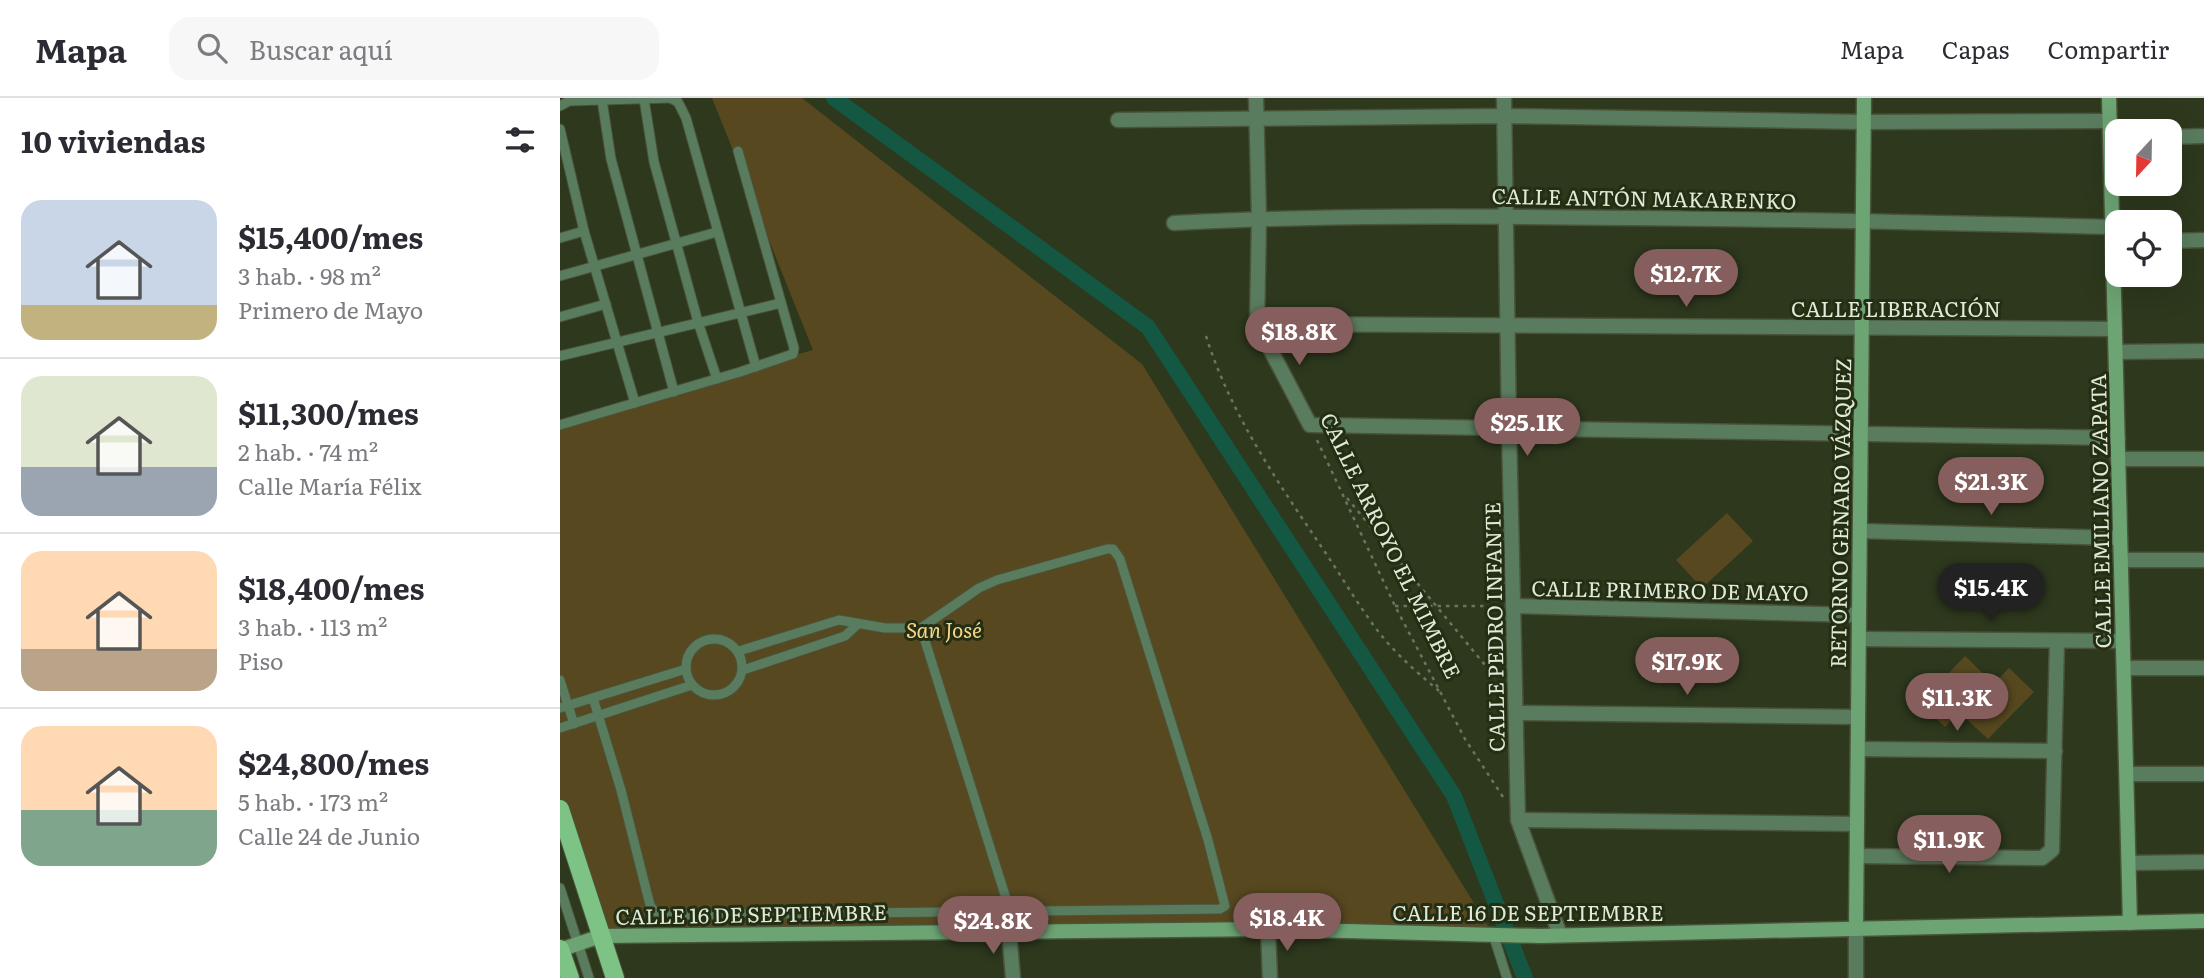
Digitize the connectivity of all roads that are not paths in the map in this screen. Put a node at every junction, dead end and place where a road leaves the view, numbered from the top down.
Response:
1 (670, 98) edge
2 (1256, 98) edge
3 (1504, 98) edge
4 (1864, 98) edge
5 (2109, 98) edge
6 (644, 99) edge
7 (602, 100) junction
8 (560, 106) edge
9 (1504, 116) junction
10 (1257, 118) junction
11 (2109, 119) edge
12 (1118, 120) dead end
13 (2105, 121) edge
14 (1863, 122) junction
15 (560, 129) edge
16 (2204, 136) edge
17 (2182, 137) edge
18 (738, 151) dead end
19 (562, 153) edge
20 (1506, 216) junction
21 (1259, 219) junction
22 (1863, 220) junction
23 (1174, 223) dead end
24 (583, 232) junction
25 (717, 232) junction
26 (2105, 236) edge
27 (560, 238) edge
28 (2204, 240) edge
29 (2182, 241) edge
30 (677, 244) junction
31 (637, 255) junction
32 (594, 266) junction
33 (560, 276) edge
34 (2115, 287) edge
35 (781, 303) junction
36 (606, 304) junction
37 (740, 313) junction
38 (560, 317) edge
39 (698, 322) junction
40 (1257, 324) junction
41 (1507, 326) junction
42 (1862, 328) junction
43 (2115, 329) junction
44 (657, 332) junction
45 (617, 341) junction
46 (2204, 351) edge
47 (2116, 352) junction
48 (560, 356) edge
49 (756, 367) junction
50 (717, 379) junction
51 (674, 392) junction
52 (635, 403) junction
53 (560, 425) edge
54 (1508, 429) junction
55 (1861, 434) junction
56 (2118, 438) junction
57 (2204, 459) edge
58 (2118, 460) junction
59 (1860, 531) junction
60 (2120, 538) junction
61 (2121, 560) junction
62 (2204, 560) edge
63 (1513, 606) junction
64 (1859, 615) junction
65 (857, 625) junction
66 (920, 628) junction
67 (1859, 639) junction
68 (2057, 641) junction
69 (2123, 641) junction
70 (739, 651) junction
71 (2124, 668) junction
72 (2204, 668) edge
73 (685, 669) junction
74 (743, 670) junction
75 (560, 680) edge
76 (692, 685) junction
77 (593, 698) junction
78 (564, 707) edge
79 (1515, 707) junction
80 (598, 715) junction
81 (1858, 717) junction
82 (574, 724) junction
83 (560, 729) edge
84 (1858, 749) junction
85 (2055, 751) junction
86 (2126, 774) junction
87 (2204, 774) edge
88 (560, 809) edge
89 (1518, 820) junction
90 (1857, 824) junction
91 (1857, 856) junction
92 (2204, 862) edge
93 (2129, 863) junction
94 (560, 888) edge
95 (1010, 911) junction
96 (2204, 921) edge
97 (2130, 923) junction
98 (1856, 928) junction
99 (1268, 929) junction
100 (1009, 931) junction
101 (1500, 934) junction
102 (1560, 935) junction
103 (601, 936) junction
104 (565, 948) edge
105 (570, 978) edge
106 (589, 978) edge
107 (615, 978) edge
108 (1013, 978) edge
109 (1270, 978) edge
110 (1507, 978) edge
111 (1856, 978) edge

1 - 6 lane
1 - 25 lane
2 - 10 street
3 - 9 street, CALLE PEDRO INFANTE
4 - 14 street, RETORNO GENARO VÁZQUEZ
5 - 11 street, CALLE EMILIANO ZAPATA
6 - 7 lane
6 - 30 lane
7 - 8 lane
7 - 31 lane
9 - 10 street
9 - 14 street
9 - 20 street, CALLE PEDRO INFANTE
10 - 12 street
10 - 21 street
13 - 14 street
14 - 22 street, RETORNO GENARO VÁZQUEZ
15 - 19 lane
16 - 17 street
18 - 35 lane
19 - 24 lane
20 - 21 street, CALLE ANTÓN MAKARENKO
20 - 22 street, CALLE ANTÓN MAKARENKO
20 - 41 street, CALLE PEDRO INFANTE
21 - 23 street, CALLE ANTÓN MAKARENKO
21 - 40 street
22 - 26 street, CALLE ANTÓN MAKARENKO
22 - 42 street, RETORNO GENARO VÁZQUEZ
24 - 27 lane
24 - 32 lane
25 - 30 lane
25 - 37 lane
28 - 29 street
30 - 31 lane
30 - 39 lane
31 - 32 lane
31 - 44 lane
32 - 33 lane
32 - 36 lane
34 - 43 street, CALLE EMILIANO ZAPATA
35 - 37 lane
35 - 49 lane
36 - 38 lane
36 - 45 lane
37 - 39 lane
37 - 49 lane
39 - 44 lane
39 - 50 lane
40 - 41 street, CALLE LIBERACIÓN
40 - 54 street, CALLE ARROYO EL MIMBRE
41 - 42 street, CALLE LIBERACIÓN
41 - 54 street, CALLE PEDRO INFANTE
42 - 43 street, CALLE LIBERACIÓN
42 - 55 street, RETORNO GENARO VÁZQUEZ
43 - 47 street, CALLE EMILIANO ZAPATA
44 - 45 lane
44 - 51 lane
45 - 48 lane
45 - 52 lane
46 - 47 street
47 - 56 street, CALLE EMILIANO ZAPATA
49 - 50 lane
50 - 51 lane
51 - 52 lane
52 - 53 lane
54 - 55 street
54 - 63 street, CALLE PEDRO INFANTE
55 - 56 street
55 - 59 street, RETORNO GENARO VÁZQUEZ
56 - 58 street, CALLE EMILIANO ZAPATA
57 - 58 street
58 - 60 street, CALLE EMILIANO ZAPATA
59 - 60 street
59 - 64 street, RETORNO GENARO VÁZQUEZ
60 - 61 street, CALLE EMILIANO ZAPATA
61 - 62 street
61 - 69 street, CALLE EMILIANO ZAPATA
63 - 64 street, CALLE PRIMERO DE MAYO
63 - 79 street, CALLE PEDRO INFANTE
64 - 67 street, RETORNO GENARO VÁZQUEZ
65 - 66 lane
65 - 70 lane
65 - 74 lane
66 - 95 lane
66 - 95 lane
67 - 68 street
67 - 81 street, RETORNO GENARO VÁZQUEZ
68 - 69 street
68 - 85 street
69 - 71 street, CALLE EMILIANO ZAPATA
70 - 73 lane
70 - 74 lane
71 - 72 street
71 - 86 street, CALLE EMILIANO ZAPATA
73 - 76 lane
73 - 77 lane
74 - 76 lane
75 - 78 lane
76 - 80 lane
77 - 78 lane
77 - 80 lane
78 - 82 lane
79 - 81 street
79 - 89 street, CALLE PEDRO INFANTE
80 - 82 lane
80 - 95 lane
81 - 84 street, RETORNO GENARO VÁZQUEZ
82 - 83 lane
84 - 85 street
84 - 90 street, RETORNO GENARO VÁZQUEZ
85 - 91 street
86 - 87 street
86 - 93 street, CALLE EMILIANO ZAPATA
88 - 103 main road
89 - 90 street
89 - 102 street
90 - 91 street, RETORNO GENARO VÁZQUEZ
91 - 98 street, RETORNO GENARO VÁZQUEZ
92 - 93 street
93 - 97 street, CALLE EMILIANO ZAPATA
94 - 104 lane
96 - 97 street, CALLE 16 DE SEPTIEMBRE
97 - 98 street, CALLE 16 DE SEPTIEMBRE
98 - 102 street, CALLE 16 DE SEPTIEMBRE
98 - 111 street
99 - 100 street, CALLE 16 DE SEPTIEMBRE
99 - 101 street, CALLE 16 DE SEPTIEMBRE
99 - 109 street
100 - 103 street, CALLE 16 DE SEPTIEMBRE
100 - 108 street
101 - 102 street, CALLE 16 DE SEPTIEMBRE
101 - 110 lane
103 - 104 street, CALLE 16 DE SEPTIEMBRE
103 - 107 main road
104 - 105 main road
104 - 106 lane

